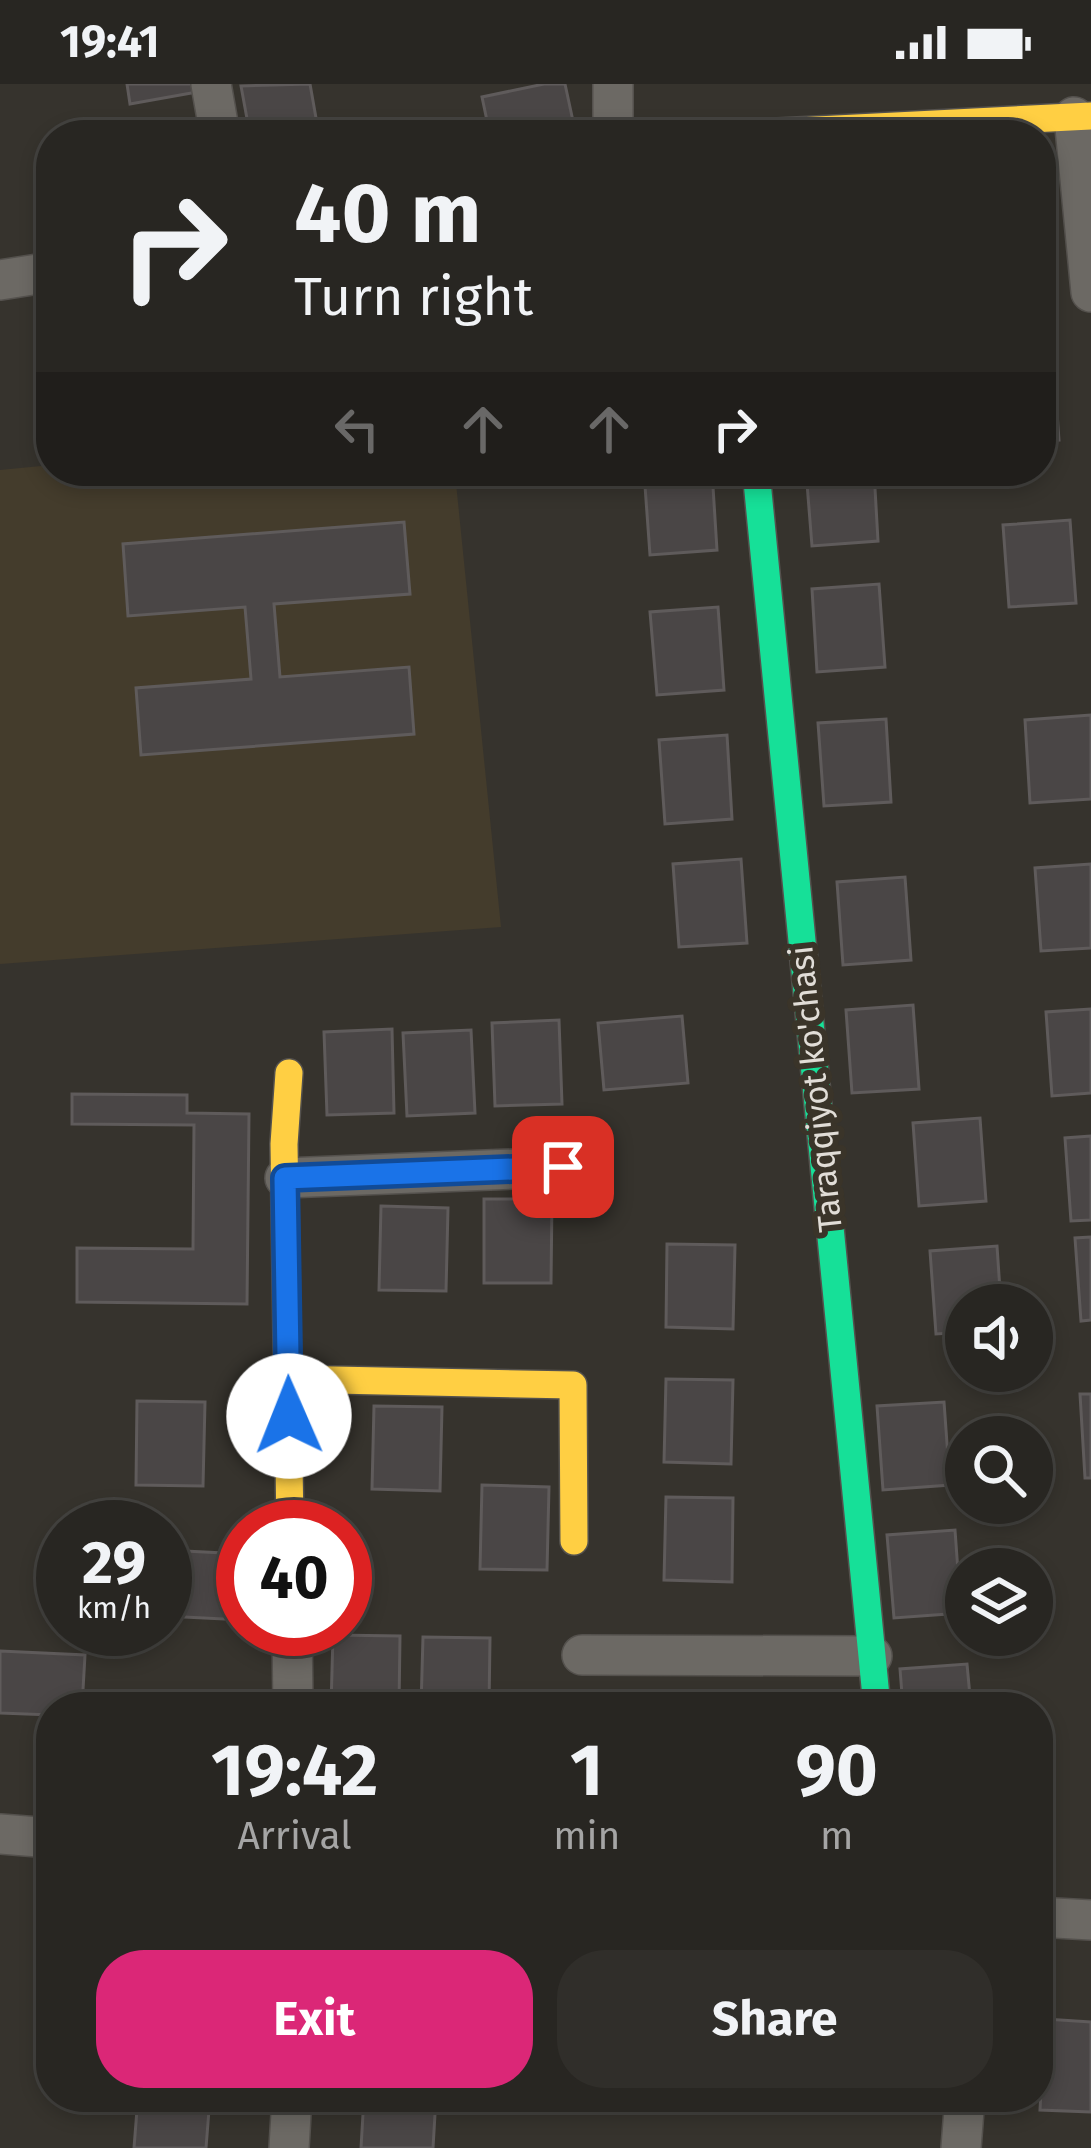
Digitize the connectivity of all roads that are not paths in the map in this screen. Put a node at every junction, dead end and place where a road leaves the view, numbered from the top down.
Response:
1 (211, 84) edge
2 (613, 84) edge
3 (1083, 116) edge
4 (217, 120) edge
5 (614, 120) edge
6 (1007, 120) edge
7 (36, 274) edge
8 (0, 280) edge
9 (1091, 292) edge
10 (757, 486) edge
11 (289, 1073) dead end
12 (563, 1167) dead end
13 (285, 1178) junction
14 (288, 1379) junction
15 (290, 1500) edge
16 (574, 1541) dead end
17 (582, 1655) dead end
18 (292, 1656) edge
19 (872, 1656) junction
20 (293, 1692) edge
21 (876, 1692) edge
22 (0, 1834) edge
23 (36, 1837) edge
24 (1053, 1918) edge
25 (1091, 1920) edge
26 (291, 2112) edge
27 (964, 2112) edge
28 (289, 2148) edge
29 (961, 2148) edge

1 - 4 street
2 - 5 street
3 - 6 street
3 - 9 street
7 - 8 street
10 - 19 street, Taraqqiyot ko'chasi
11 - 13 street
12 - 13 street
13 - 14 street
14 - 15 street
14 - 16 street
17 - 19 street
18 - 20 street
19 - 21 street, Taraqqiyot ko'chasi
22 - 23 street
24 - 25 street
26 - 28 street
27 - 29 street

